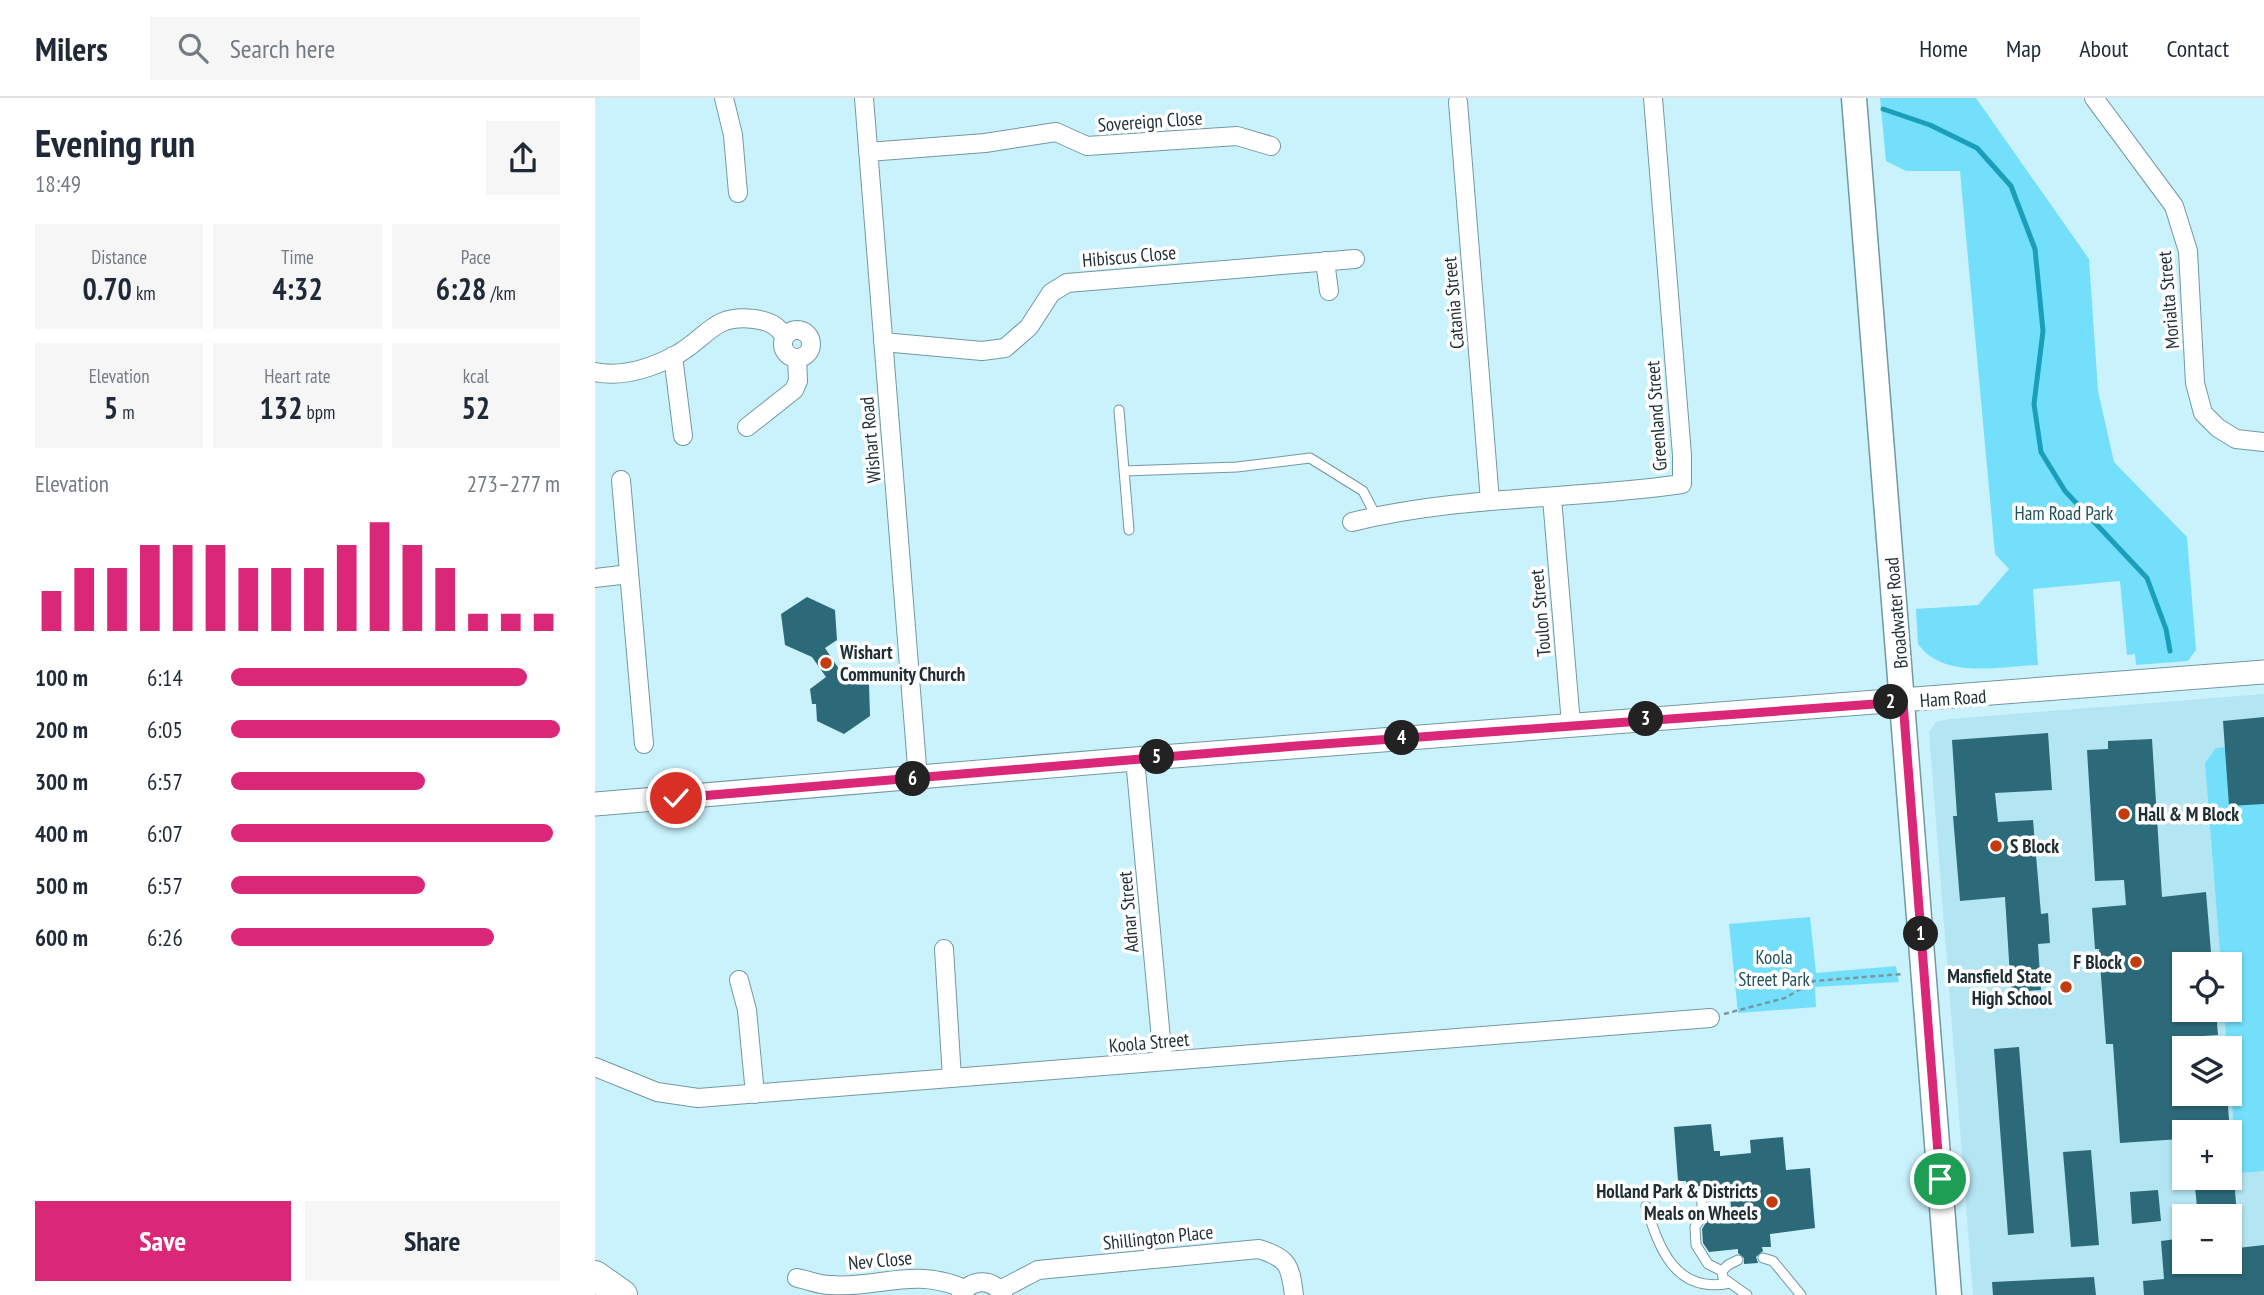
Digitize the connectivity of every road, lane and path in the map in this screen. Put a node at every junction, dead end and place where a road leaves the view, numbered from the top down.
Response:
1 (724, 98) edge
2 (864, 98) edge
3 (1653, 98) edge
4 (1854, 98) edge
5 (2103, 101) edge
6 (1458, 102) dead end
7 (1271, 146) dead end
8 (868, 152) junction
9 (738, 193) dead end
10 (1356, 259) dead end
11 (1325, 261) junction
12 (1329, 291) dead end
13 (883, 342) junction
14 (673, 356) junction
15 (595, 372) edge
16 (1119, 410) dead end
17 (747, 427) dead end
18 (683, 436) dead end
19 (2264, 442) edge
20 (1124, 471) junction
21 (621, 480) dead end
22 (1552, 498) junction
23 (1490, 501) junction
24 (1376, 516) junction
25 (1352, 522) dead end
26 (1129, 530) dead end
27 (629, 574) junction
28 (595, 578) edge
29 (2264, 672) edge
30 (1903, 702) junction
31 (1571, 724) junction
32 (644, 744) dead end
33 (1135, 759) junction
34 (918, 779) junction
35 (595, 804) edge
36 (944, 949) dead end
37 (1903, 974) dead end
38 (739, 980) dead end
39 (1710, 1018) joint
40 (1163, 1061) junction
41 (595, 1067) edge
42 (952, 1079) junction
43 (755, 1094) junction
44 (1701, 1194) dead end
45 (1646, 1206) dead end
46 (1763, 1258) dead end
47 (1738, 1260) dead end
48 (1722, 1272) junction
49 (595, 1276) edge
50 (797, 1278) dead end
51 (1730, 1283) junction
52 (963, 1292) edge
53 (1002, 1292) edge
54 (622, 1295) edge
55 (1294, 1295) edge
56 (1747, 1295) edge
57 (1801, 1295) edge
58 (1949, 1295) edge

1 - 9 street
2 - 8 street, Wishart Road
3 - 22 street, Greenland Street
4 - 30 main road, Broadwater Road
5 - 19 street, Morialta Street
6 - 23 street, Catania Street
7 - 8 street, Sovereign Close
8 - 13 street, Wishart Road
10 - 11 street, Hibiscus Close
11 - 12 street
11 - 13 street, Hibiscus Close
13 - 34 street, Wishart Road
14 - 15 street
14 - 17 street
14 - 18 street
16 - 20 lane
20 - 24 lane
20 - 26 lane
21 - 27 street
22 - 23 street, Greenland Street
22 - 31 street, Toulon Street
23 - 24 street, Greenland Street
24 - 25 street, Greenland Street
27 - 28 street
27 - 32 street
29 - 30 street, Ham Road
30 - 31 street, Ham Road
30 - 58 main road, Broadwater Road
31 - 33 street, Ham Road
33 - 34 street, Ham Road
33 - 40 street, Adnar Street
34 - 35 street, Ham Road
36 - 42 street
37 - 39 path
38 - 43 street
39 - 40 street, Koola Street
40 - 42 street, Koola Street
41 - 43 street, Koola Street
42 - 43 street, Koola Street
44 - 48 lane
45 - 51 lane
46 - 57 lane
47 - 48 lane
48 - 51 lane
49 - 54 highway
50 - 52 street, Nev Close
51 - 56 lane
52 - 53 street, Nev Close
53 - 55 street, Shillington Place

